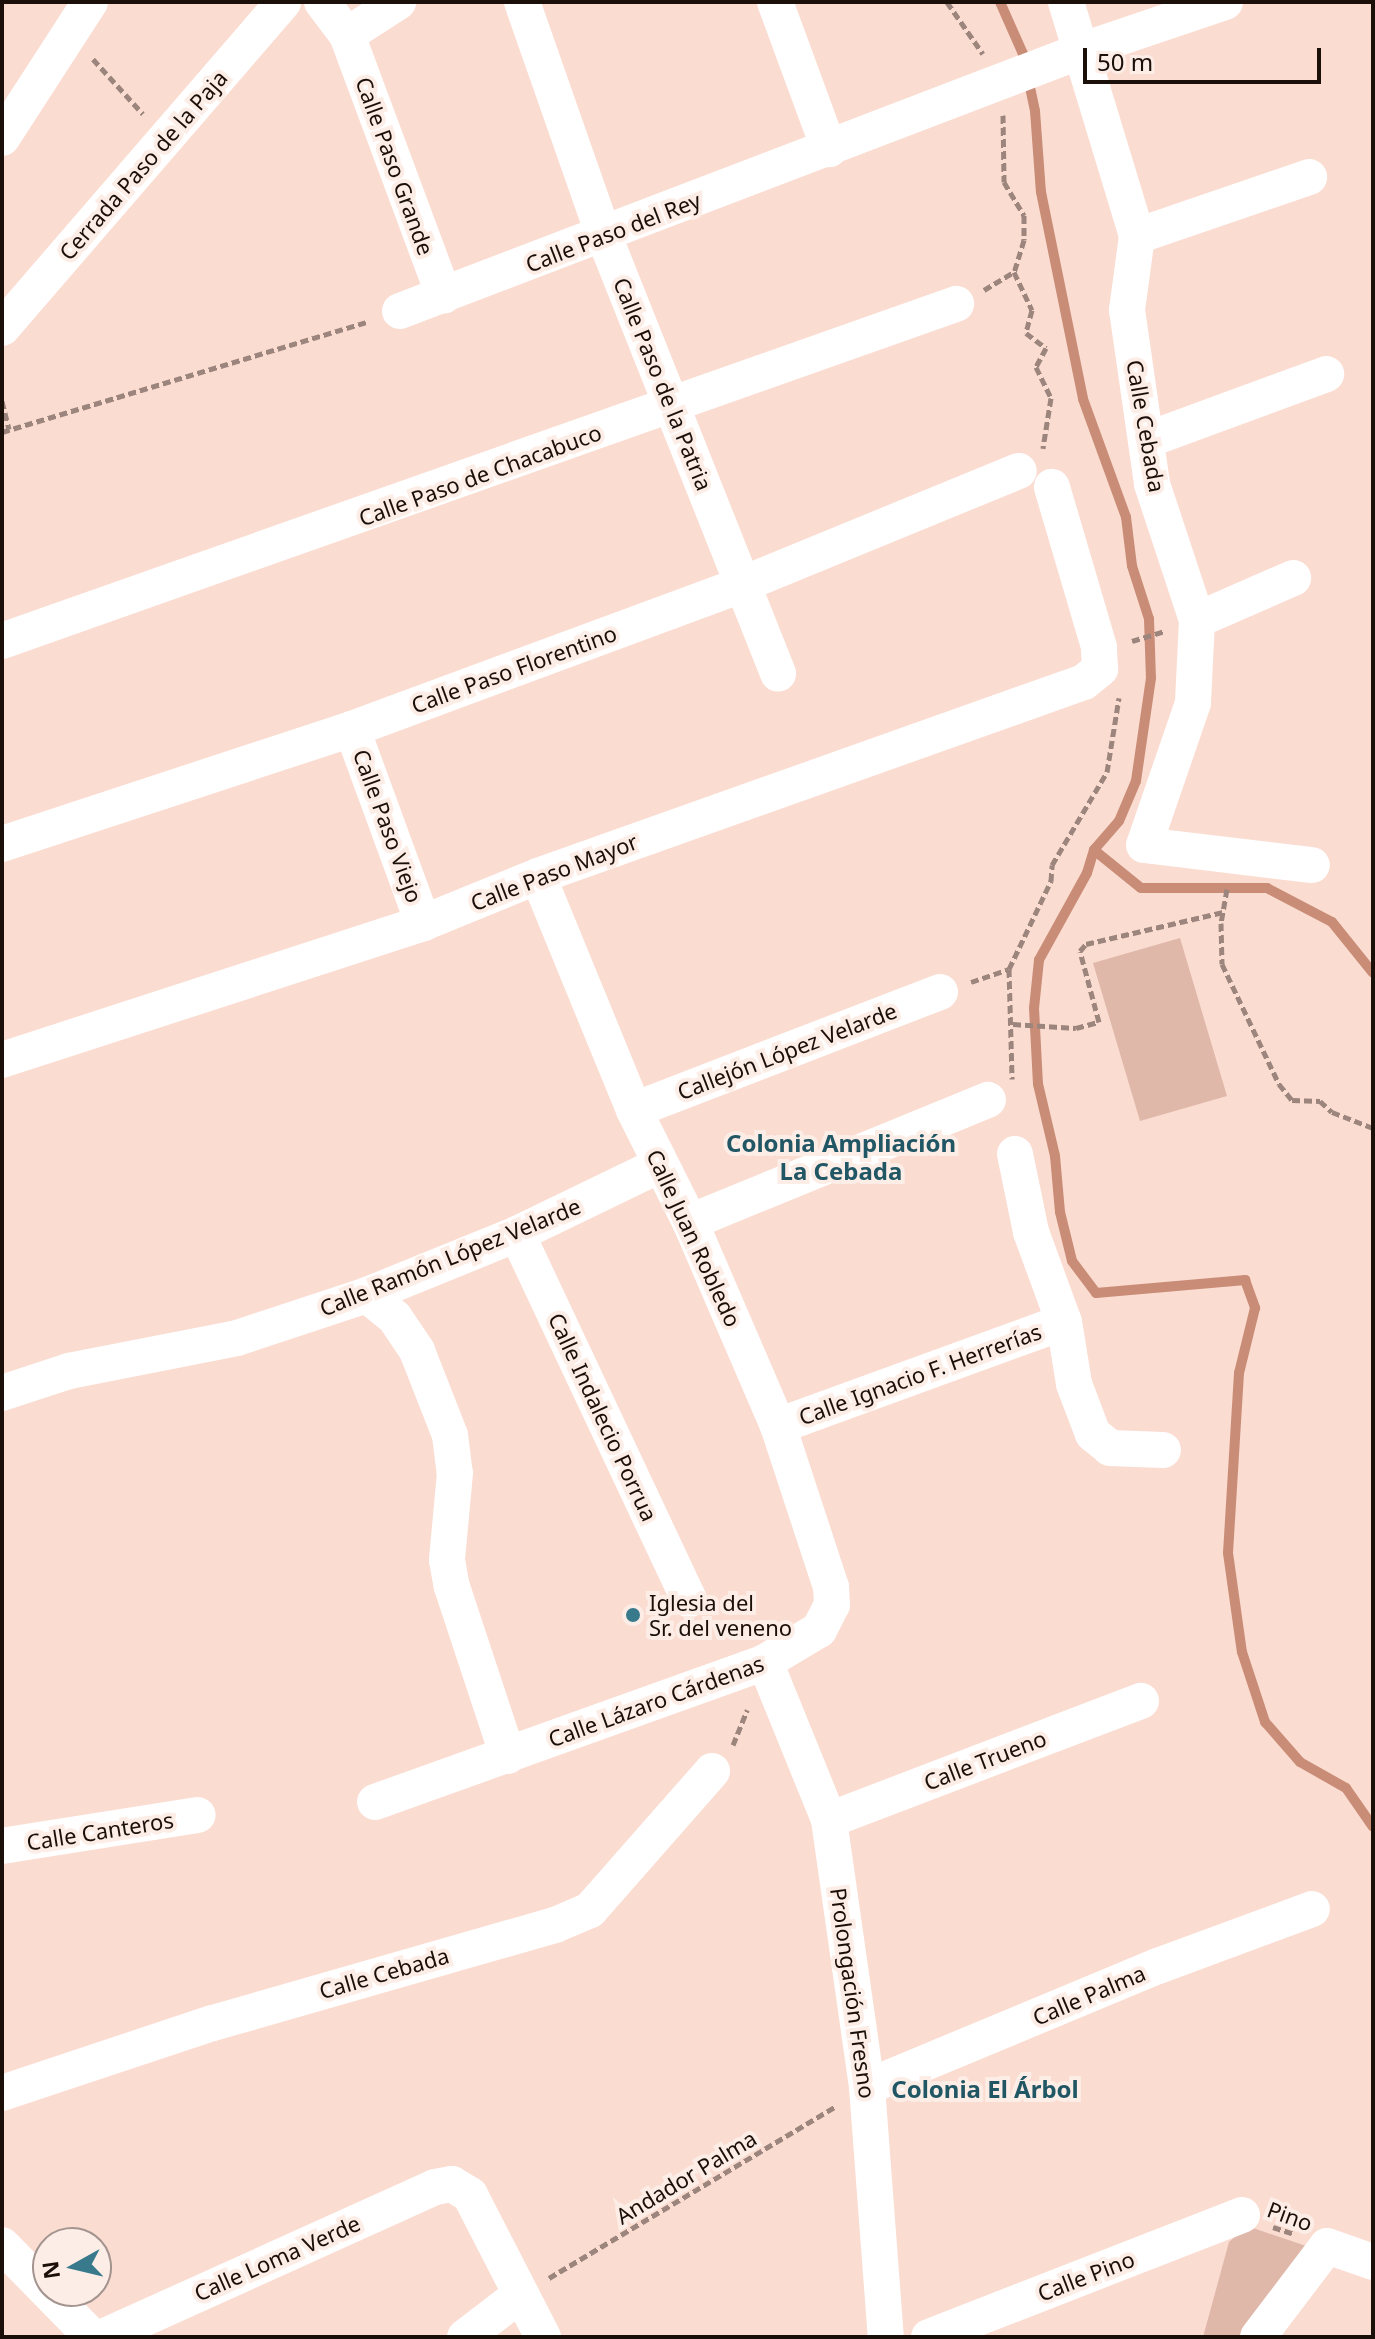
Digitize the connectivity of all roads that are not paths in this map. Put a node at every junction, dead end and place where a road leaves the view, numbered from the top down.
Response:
1 (90, 2) edge
2 (283, 2) edge
3 (322, 2) edge
4 (398, 2) edge
5 (522, 2) edge
6 (775, 2) edge
7 (1066, 2) edge
8 (1221, 5) edge
9 (347, 35) junction
10 (1073, 54) junction
11 (2, 138) edge
12 (829, 149) junction
13 (1309, 177) dead end
14 (604, 236) junction
15 (1137, 236) junction
16 (444, 296) junction
17 (956, 304) dead end
18 (400, 311) road end
19 (2, 328) edge
20 (1326, 374) dead end
21 (672, 405) junction
22 (1147, 440) junction
23 (1019, 471) dead end
24 (1052, 487) dead end
25 (1293, 578) dead end
26 (743, 584) junction
27 (1197, 620) junction
28 (2, 641) edge
29 (778, 674) dead end
30 (352, 729) junction
31 (2, 844) edge
32 (1312, 865) dead end
33 (538, 876) junction
34 (423, 923) junction
35 (940, 992) dead end
36 (2, 1060) edge
37 (988, 1100) road end
38 (634, 1110) junction
39 (1015, 1154) dead end
40 (660, 1165) junction
41 (690, 1222) junction
42 (517, 1234) junction
43 (367, 1295) junction
44 (1064, 1322) junction
45 (2, 1393) edge
46 (778, 1426) junction
47 (1163, 1450) dead end
48 (689, 1600) dead end
49 (832, 1605) joint
50 (765, 1662) junction
51 (1141, 1701) dead end
52 (508, 1756) junction
53 (712, 1771) dead end
54 (375, 1802) dead end
55 (198, 1815) dead end
56 (829, 1820) junction
57 (2, 1846) edge
58 (1312, 1909) dead end
59 (867, 2087) junction
60 (2, 2093) edge
61 (1242, 2215) road end
62 (2, 2245) edge
63 (1373, 2262) edge
64 (520, 2295) junction
65 (92, 2337) edge
66 (103, 2337) edge
67 (465, 2337) edge
68 (543, 2337) edge
69 (886, 2337) edge
70 (929, 2337) edge
71 (1258, 2337) edge

1 - 11 street
2 - 19 street, Cerrada Paso de la Paja
3 - 9 street, Calle Paso Grande
4 - 9 street
5 - 14 street, Calle Paso de la Patria
6 - 12 street
7 - 10 street, Calle Cebada
8 - 10 street, Calle Paso del Rey
9 - 16 street, Calle Paso Grande
10 - 12 street, Calle Paso del Rey
10 - 15 street, Calle Cebada
12 - 14 street, Calle Paso del Rey
13 - 15 street
14 - 16 street, Calle Paso del Rey
14 - 21 street, Calle Paso de la Patria
15 - 22 street, Calle Cebada
16 - 18 street, Calle Paso del Rey
17 - 21 street, Calle Paso de Chacabuco
20 - 22 street
21 - 26 street, Calle Paso de la Patria
21 - 28 street, Calle Paso de Chacabuco
22 - 27 street, Calle Cebada
23 - 26 street, Calle Paso Florentino
24 - 33 street, Calle Paso Mayor
25 - 27 street
26 - 29 street, Calle Paso de la Patria
26 - 30 street, Calle Paso Florentino
27 - 32 street, Calle Cebada
30 - 31 street, Calle Paso Florentino
30 - 34 street, Calle Paso Viejo
33 - 34 street, Calle Paso Mayor
33 - 38 street, Calle Juan Robledo
34 - 36 street, Calle Paso Mayor
35 - 38 street, Callejón López Velarde
37 - 41 street
38 - 40 street, Calle Juan Robledo
39 - 44 street
40 - 41 street, Calle Juan Robledo
40 - 42 street, Calle Ramón López Velarde
41 - 46 street, Calle Juan Robledo
42 - 43 street, Calle Ramón López Velarde
42 - 48 street, Calle Indalecio Porrua
43 - 45 street, Calle Ramón López Velarde
43 - 52 street
44 - 46 street, Calle Ignacio F. Herrerías
44 - 47 street, Calle Ignacio F. Herrerías
46 - 49 street, Calle Juan Robledo
49 - 50 street, Calle Lázaro Cárdenas
50 - 52 street, Calle Lázaro Cárdenas
50 - 56 street, Prolongación Fresno
51 - 56 street, Calle Trueno
52 - 54 street
53 - 60 street, Calle Cebada
55 - 57 street, Calle Canteros
56 - 59 street, Prolongación Fresno
58 - 59 street, Calle Palma
59 - 69 street, Prolongación Fresno
61 - 70 street, Calle Pino
62 - 65 street
63 - 71 street
64 - 66 street, Calle Loma Verde
64 - 67 street
64 - 68 street

